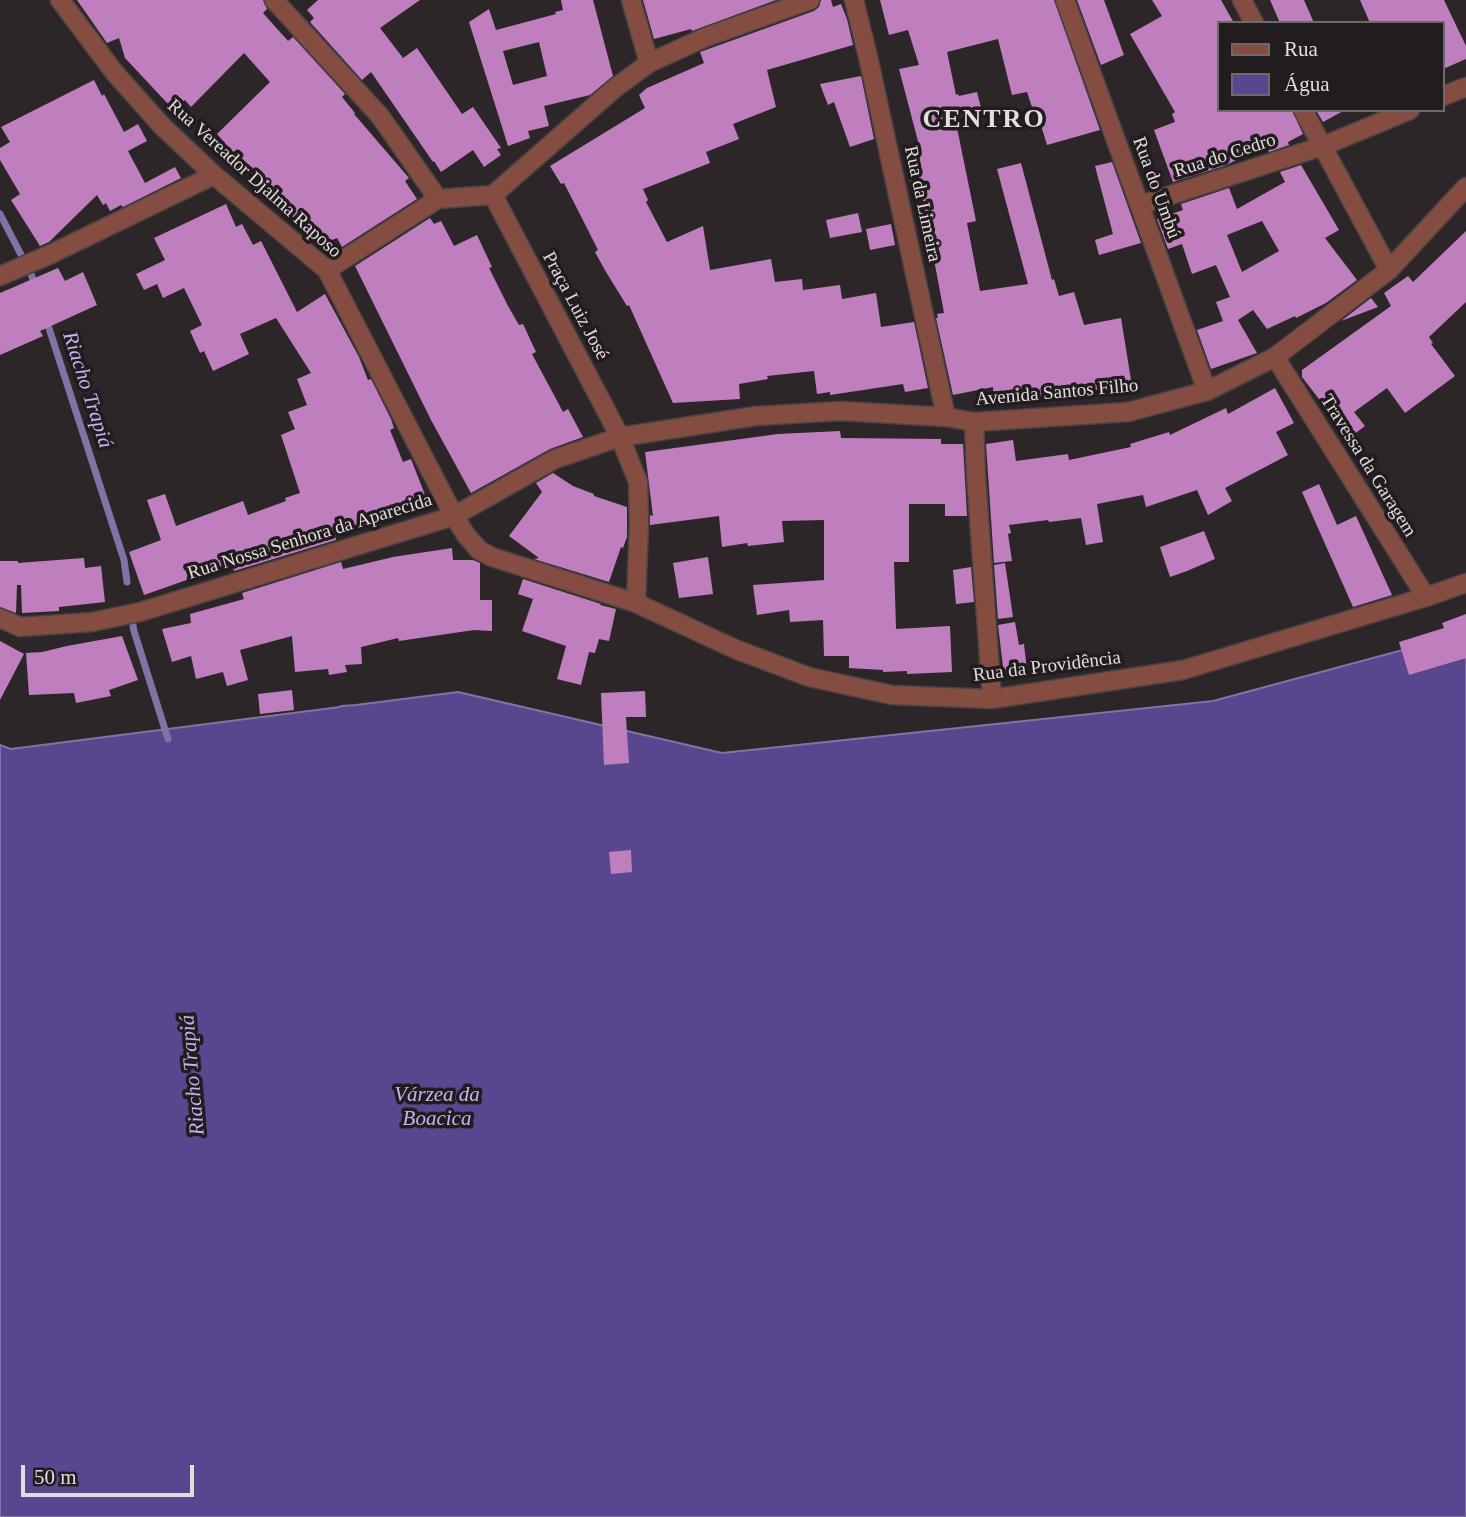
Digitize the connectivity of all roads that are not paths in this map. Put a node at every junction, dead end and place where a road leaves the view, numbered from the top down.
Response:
1 (60, 0) edge
2 (274, 0) edge
3 (631, 0) edge
4 (810, 0) edge
5 (854, 0) edge
6 (1065, 0) edge
7 (1242, 0) edge
8 (1253, 21) edge
9 (649, 64) junction
10 (1466, 88) edge
11 (1445, 95) edge
12 (1304, 112) edge
13 (1405, 112) edge
14 (1323, 146) junction
15 (214, 175) junction
16 (1466, 187) edge
17 (494, 195) junction
18 (438, 199) junction
19 (1140, 205) junction
20 (327, 270) junction
21 (1389, 270) junction
22 (6, 273) edge
23 (1275, 357) junction
24 (1207, 391) junction
25 (946, 417) junction
26 (974, 422) junction
27 (620, 437) junction
28 (454, 516) junction
29 (1466, 583) edge
30 (1426, 597) junction
31 (636, 603) junction
32 (0, 618) edge
33 (992, 699) junction

1 - 15 street, Rua Vereador Djalma Raposo
2 - 18 street
3 - 9 street
4 - 9 street
5 - 25 street, Rua da Limeira
6 - 19 street, Rua do Umbú
7 - 8 street
9 - 17 street
10 - 11 street
12 - 14 street
13 - 14 street, Rua do Cedro
14 - 19 street, Rua do Cedro
14 - 21 street
15 - 20 street, Rua Vereador Djalma Raposo
15 - 22 street
16 - 21 street, Avenida Santos Filho
17 - 18 street
17 - 27 street, Praça Luiz José
18 - 20 street
19 - 24 street, Rua do Umbú
20 - 28 street, Rua Vereador Djalma Raposo
21 - 23 street, Avenida Santos Filho
23 - 24 street, Avenida Santos Filho
23 - 30 street, Travessa da Garagem
24 - 26 street, Avenida Santos Filho
25 - 26 street, Avenida Santos Filho
25 - 27 street, Avenida Santos Filho
26 - 33 street
27 - 28 street, Rua Nossa Senhora da Aparecida
27 - 31 street, Praça Luiz José
28 - 31 street, Rua da Providência
28 - 32 street, Rua Nossa Senhora da Aparecida
29 - 30 street, Rua da Providência
30 - 33 street, Rua da Providência
31 - 33 street, Rua da Providência

